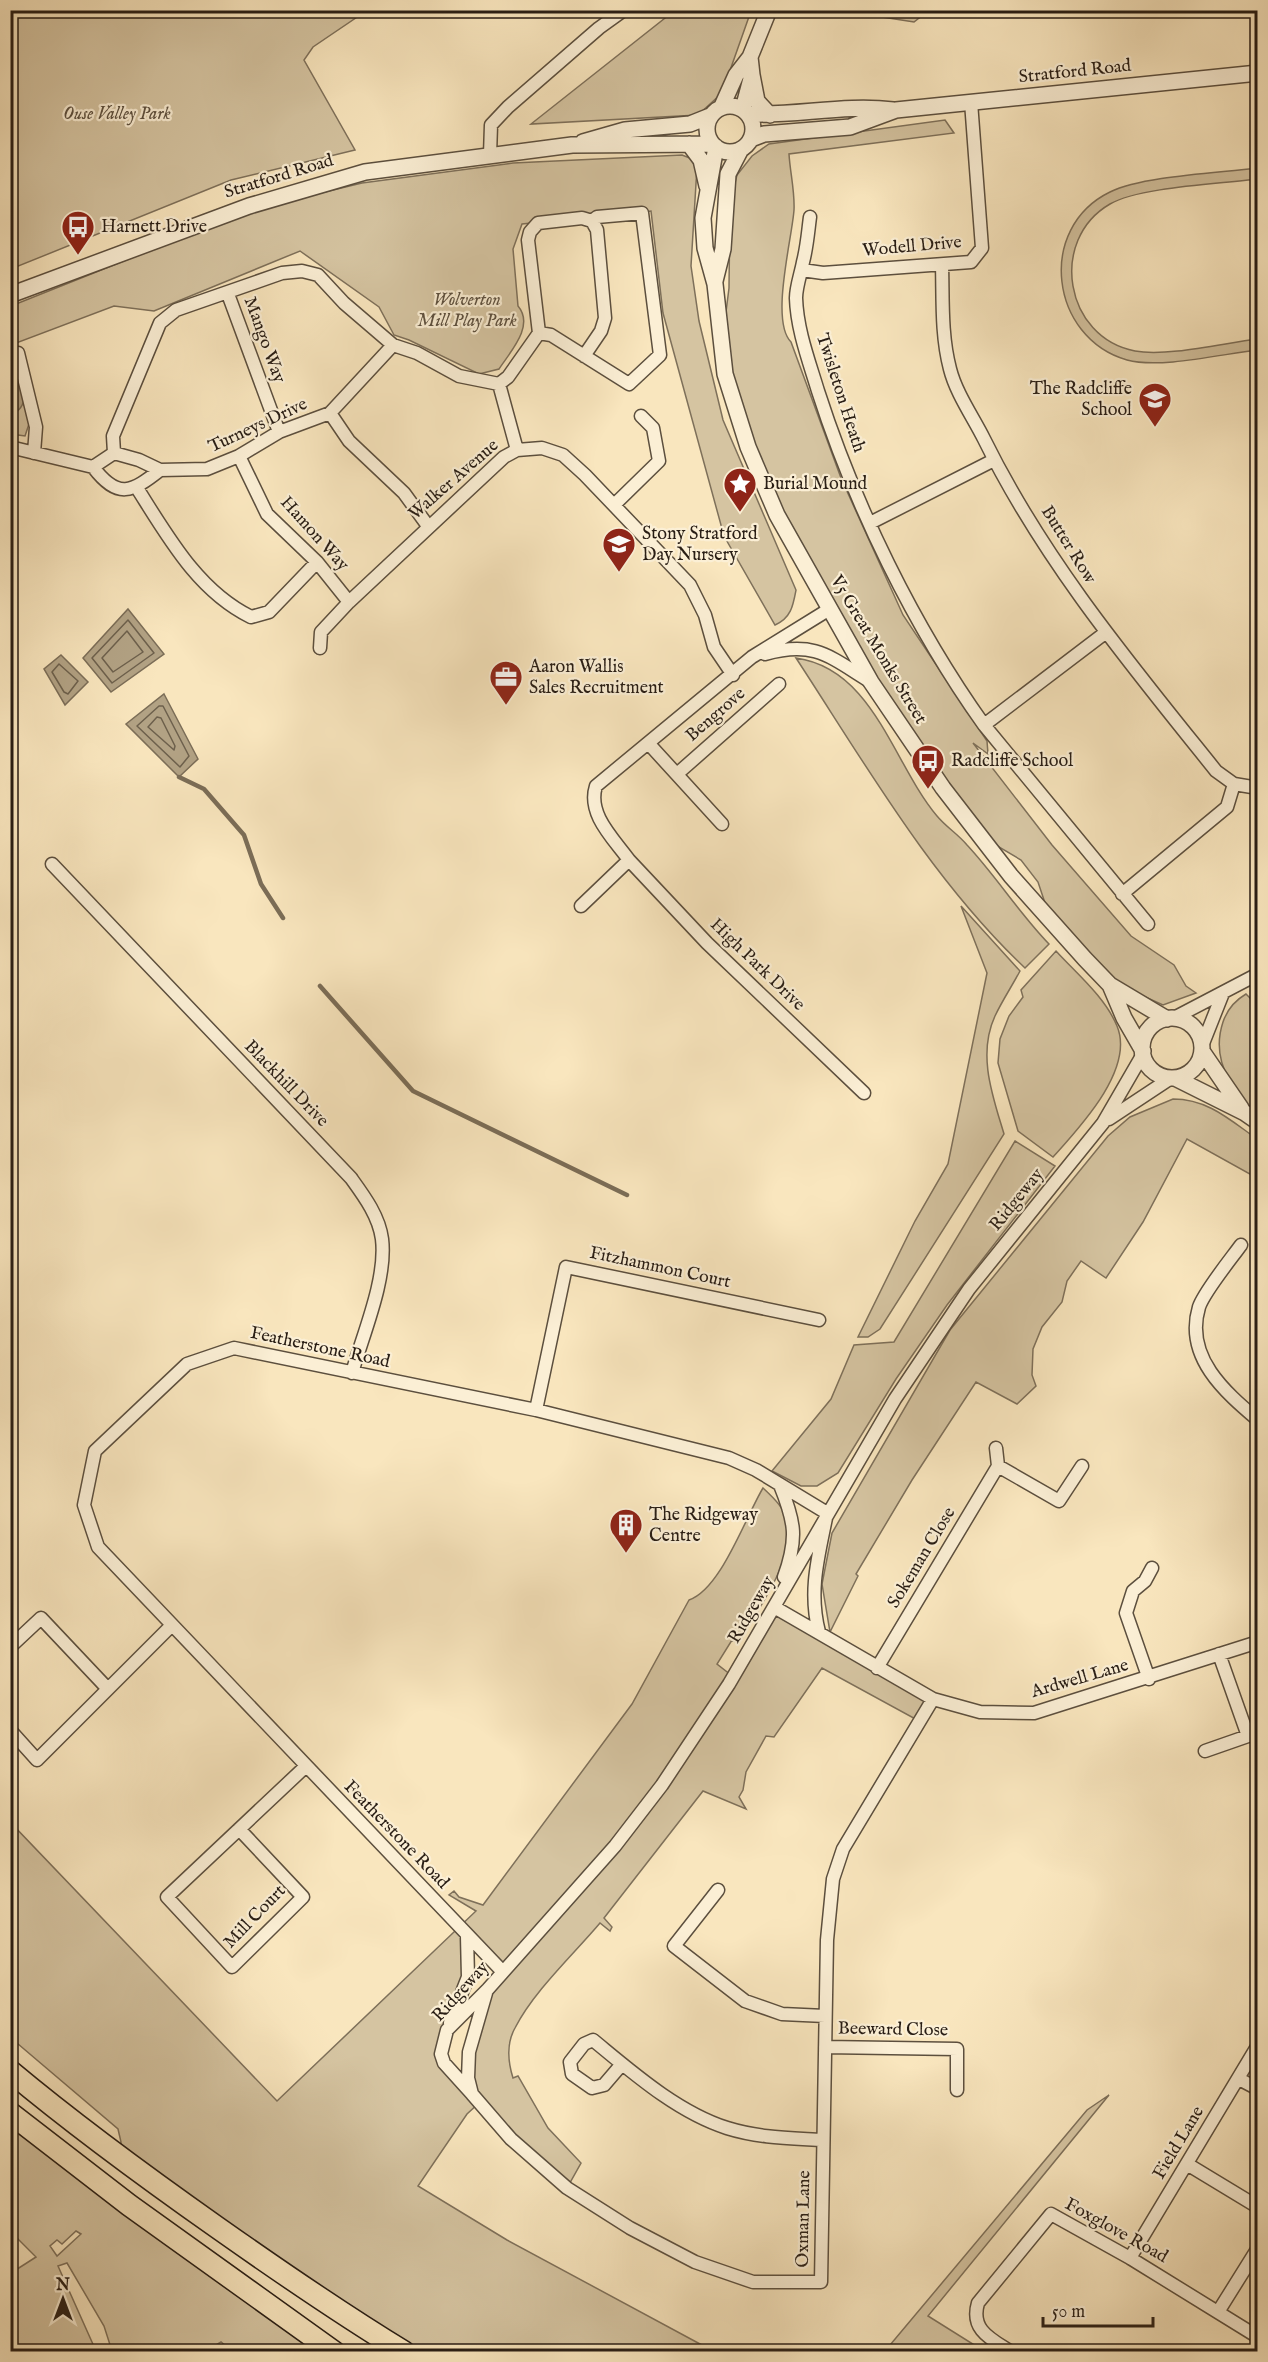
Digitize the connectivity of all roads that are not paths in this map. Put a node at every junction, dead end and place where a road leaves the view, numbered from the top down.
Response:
1 (624, 10) edge
2 (769, 10) edge
3 (750, 57) junction
4 (1257, 73) edge
5 (752, 75) junction
6 (970, 102) junction
7 (896, 110) junction
8 (716, 111) junction
9 (745, 112) junction
10 (770, 115) junction
11 (689, 144) junction
12 (746, 144) junction
13 (572, 145) junction
14 (714, 146) junction
15 (490, 155) junction
16 (708, 189) junction
17 (810, 217) dead end
18 (592, 221) junction
19 (942, 264) junction
20 (802, 270) junction
21 (714, 284) junction
22 (228, 294) junction
23 (10, 295) edge
24 (539, 333) junction
25 (393, 345) junction
26 (18, 353) dead end
27 (584, 356) junction
28 (499, 384) junction
29 (330, 413) junction
30 (641, 416) dead end
31 (279, 432) junction
32 (10, 447) edge
33 (517, 450) junction
34 (34, 453) junction
35 (114, 453) junction
36 (239, 456) junction
37 (994, 460) junction
38 (93, 467) junction
39 (160, 470) junction
40 (137, 488) junction
41 (614, 505) junction
42 (870, 523) junction
43 (428, 526) junction
44 (317, 562) junction
45 (349, 602) junction
46 (828, 610) junction
47 (1105, 633) junction
48 (320, 648) dead end
49 (752, 657) junction
50 (734, 675) junction
51 (871, 682) junction
52 (779, 684) dead end
53 (984, 725) junction
54 (650, 744) junction
55 (677, 774) junction
56 (1234, 784) junction
57 (1257, 788) edge
58 (722, 824) dead end
59 (629, 860) junction
60 (52, 864) dead end
61 (1122, 894) junction
62 (581, 906) dead end
63 (1148, 924) dead end
64 (1257, 974) edge
65 (1110, 985) junction
66 (1223, 993) junction
67 (1170, 1019) junction
68 (1202, 1049) junction
69 (1143, 1053) junction
70 (1173, 1078) junction
71 (864, 1093) dead end
72 (1245, 1113) junction
73 (1257, 1122) edge
74 (1103, 1123) junction
75 (1240, 1245) dead end
76 (819, 1320) dead end
77 (352, 1373) junction
78 (536, 1410) junction
79 (1257, 1420) edge
80 (996, 1448) dead end
81 (998, 1466) junction
82 (1082, 1466) dead end
83 (780, 1485) junction
84 (827, 1513) junction
85 (1152, 1568) dead end
86 (774, 1606) junction
87 (172, 1625) junction
88 (819, 1632) junction
89 (1257, 1642) edge
90 (10, 1647) edge
91 (1219, 1654) junction
92 (877, 1668) junction
93 (1149, 1679) junction
94 (108, 1689) junction
95 (933, 1699) junction
96 (10, 1730) edge
97 (1253, 1734) edge
98 (1205, 1751) dead end
99 (305, 1767) junction
100 (239, 1829) junction
101 (718, 1890) dead end
102 (467, 1936) junction
103 (503, 1972) junction
104 (488, 1989) junction
105 (825, 2016) junction
106 (447, 2030) junction
107 (1257, 2045) edge
108 (825, 2047) junction
109 (622, 2064) dead end
110 (10, 2071) edge
111 (1239, 2079) junction
112 (1257, 2089) edge
113 (957, 2090) dead end
114 (472, 2094) junction
115 (10, 2113) edge
116 (823, 2140) junction
117 (1187, 2164) junction
118 (1257, 2207) edge
119 (1257, 2248) edge
120 (1130, 2258) junction
121 (1218, 2312) junction
122 (1257, 2337) edge
123 (334, 2352) edge
124 (404, 2352) edge
125 (1011, 2352) edge

1 - 15 street
2 - 3 street
3 - 5 street
3 - 8 street
4 - 6 street, Stratford Road
5 - 9 street
5 - 10 street
6 - 7 street, Stratford Road
6 - 19 street, Wodell Drive
7 - 10 street, Stratford Road
7 - 12 street, Stratford Road
8 - 9 street
8 - 13 street, Stratford Road
8 - 14 street
9 - 10 street, Stratford Road
9 - 12 street
11 - 13 street, Stratford Road
11 - 14 street, Stratford Road
11 - 16 street
12 - 14 street
12 - 21 street, V5 Great Monks Street
13 - 15 street, Stratford Road
14 - 16 street, V5 Great Monks Street
15 - 23 street, Stratford Road
16 - 21 street, V5 Great Monks Street
17 - 20 street, Twisleton Heath
18 - 24 street
18 - 27 street
18 - 27 street
19 - 20 street, Wodell Drive
19 - 37 street, Butter Row
20 - 42 street, Twisleton Heath
21 - 46 street, V5 Great Monks Street
22 - 25 street
22 - 31 street, Mango Way
22 - 35 street
24 - 27 street
24 - 28 street
25 - 28 street
25 - 29 street, Turneys Drive
26 - 34 street
28 - 33 street
29 - 31 street, Turneys Drive
29 - 43 street
30 - 41 street
31 - 36 street, Turneys Drive
32 - 34 street
33 - 41 street, Walker Avenue
33 - 43 street, Walker Avenue
34 - 38 street
35 - 38 street
35 - 39 street, Turneys Drive
36 - 39 street, Turneys Drive
36 - 44 street, Hamon Way
37 - 42 street
37 - 47 street, Butter Row
38 - 40 street
39 - 40 street
40 - 44 street
41 - 50 street, Walker Avenue
42 - 53 street, Twisleton Heath
43 - 45 street, Walker Avenue
44 - 45 street, Hamon Way
45 - 48 street, Walker Avenue
46 - 49 street, High Park Drive
46 - 51 street, V5 Great Monks Street
47 - 53 street
47 - 56 street, Butter Row
49 - 50 street, High Park Drive
49 - 51 street, High Park Drive
50 - 54 street, High Park Drive
51 - 65 street, V5 Great Monks Street
52 - 55 street, Bengrove
53 - 61 street, Twisleton Heath
54 - 55 street
54 - 59 street, High Park Drive
55 - 58 street
56 - 57 street, Butter Row
56 - 61 street
59 - 62 street
59 - 71 street, High Park Drive
60 - 77 street, Blackhill Drive
61 - 63 street, Twisleton Heath
64 - 66 street
65 - 67 street, V5 Great Monks Street
65 - 69 street, V5 Great Monks Street
66 - 67 street
66 - 68 street
67 - 68 street
67 - 69 street
68 - 70 street
68 - 72 street
69 - 70 street
69 - 74 street, Ridgeway
70 - 72 street
70 - 74 street, Ridgeway
72 - 73 street
74 - 84 street, Ridgeway
75 - 79 street
76 - 78 street, Fitzhammon Court
77 - 78 street, Featherstone Road
77 - 87 street, Featherstone Road
78 - 83 street, Featherstone Road
80 - 81 street
81 - 82 street
81 - 92 street, Sokeman Close
83 - 84 street, Featherstone Road
83 - 86 street
84 - 86 street, Ridgeway
84 - 88 street
85 - 93 street
86 - 88 street, Ardwell Lane
86 - 103 street, Ridgeway
87 - 94 street
87 - 99 street, Featherstone Road
88 - 92 street, Ardwell Lane
89 - 91 street, Ardwell Lane
90 - 94 street
91 - 93 street, Ardwell Lane
91 - 97 street
92 - 95 street, Ardwell Lane
93 - 95 street, Ardwell Lane
94 - 96 street
95 - 105 street, Oxman Lane
97 - 98 street
99 - 100 street, Mill Court
99 - 102 street, Featherstone Road
100 - 100 street, Mill Court
101 - 105 street
102 - 103 street, Featherstone Road
102 - 106 street
103 - 104 street, Ridgeway
104 - 106 street, Ridgeway
104 - 114 street
105 - 108 street, Oxman Lane
106 - 114 street, Ridgeway
107 - 111 street, Field Lane
108 - 113 street, Beeward Close
108 - 116 street, Oxman Lane
109 - 116 street
110 - 124 highway
111 - 112 street
111 - 117 street, Field Lane
114 - 116 street, Oxman Lane
115 - 123 highway
117 - 118 street
117 - 120 street, Field Lane
119 - 121 street
120 - 121 street, Foxglove Road
120 - 125 street, Foxglove Road
121 - 122 street, Foxglove Road

